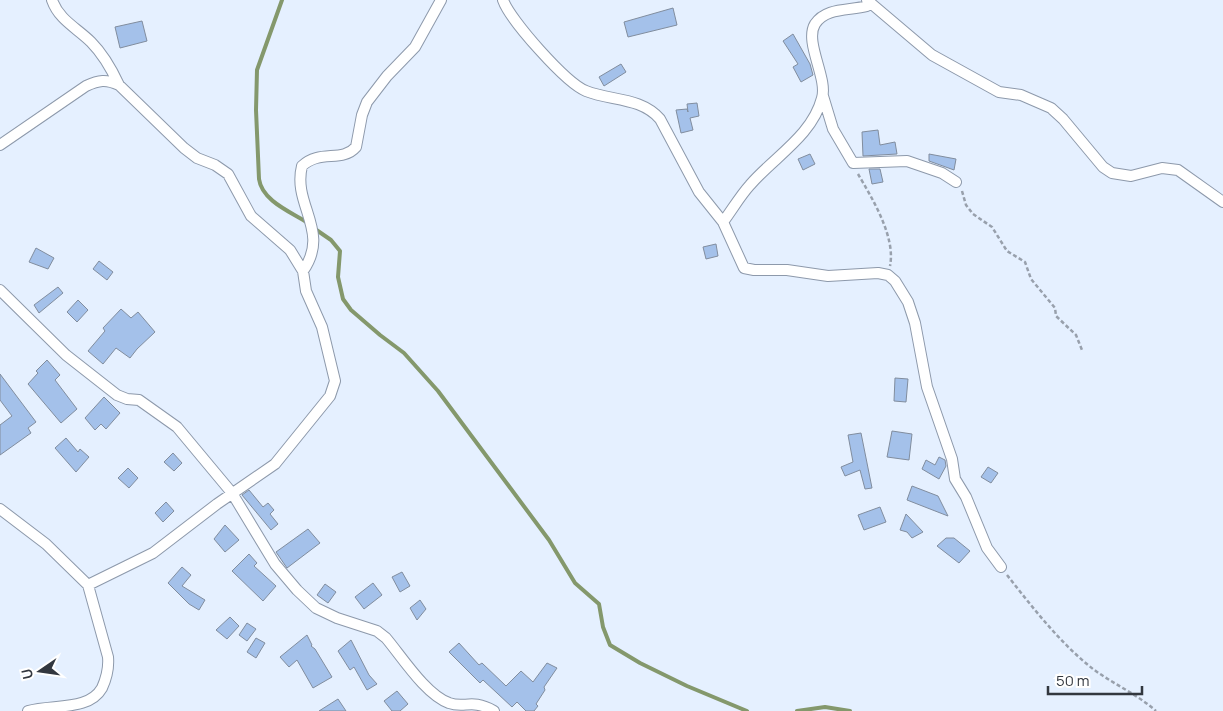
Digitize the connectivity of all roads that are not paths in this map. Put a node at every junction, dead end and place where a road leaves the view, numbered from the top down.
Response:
1 (52, 0) edge
2 (441, 0) edge
3 (503, 0) edge
4 (868, 1) edge
5 (119, 85) junction
6 (823, 96) junction
7 (0, 145) edge
8 (956, 182) road end
9 (1223, 202) edge
10 (723, 222) junction
11 (303, 271) junction
12 (0, 290) edge
13 (232, 493) junction
14 (0, 509) edge
15 (1001, 567) road end
16 (88, 586) junction
17 (28, 711) edge
18 (494, 711) edge

1 - 5 street
2 - 11 street
3 - 10 street
4 - 6 street
4 - 9 street
5 - 7 street
5 - 11 street
6 - 8 street
6 - 10 street
10 - 15 street
11 - 13 street
12 - 13 street
13 - 16 street
13 - 18 street
14 - 16 street
16 - 17 street

